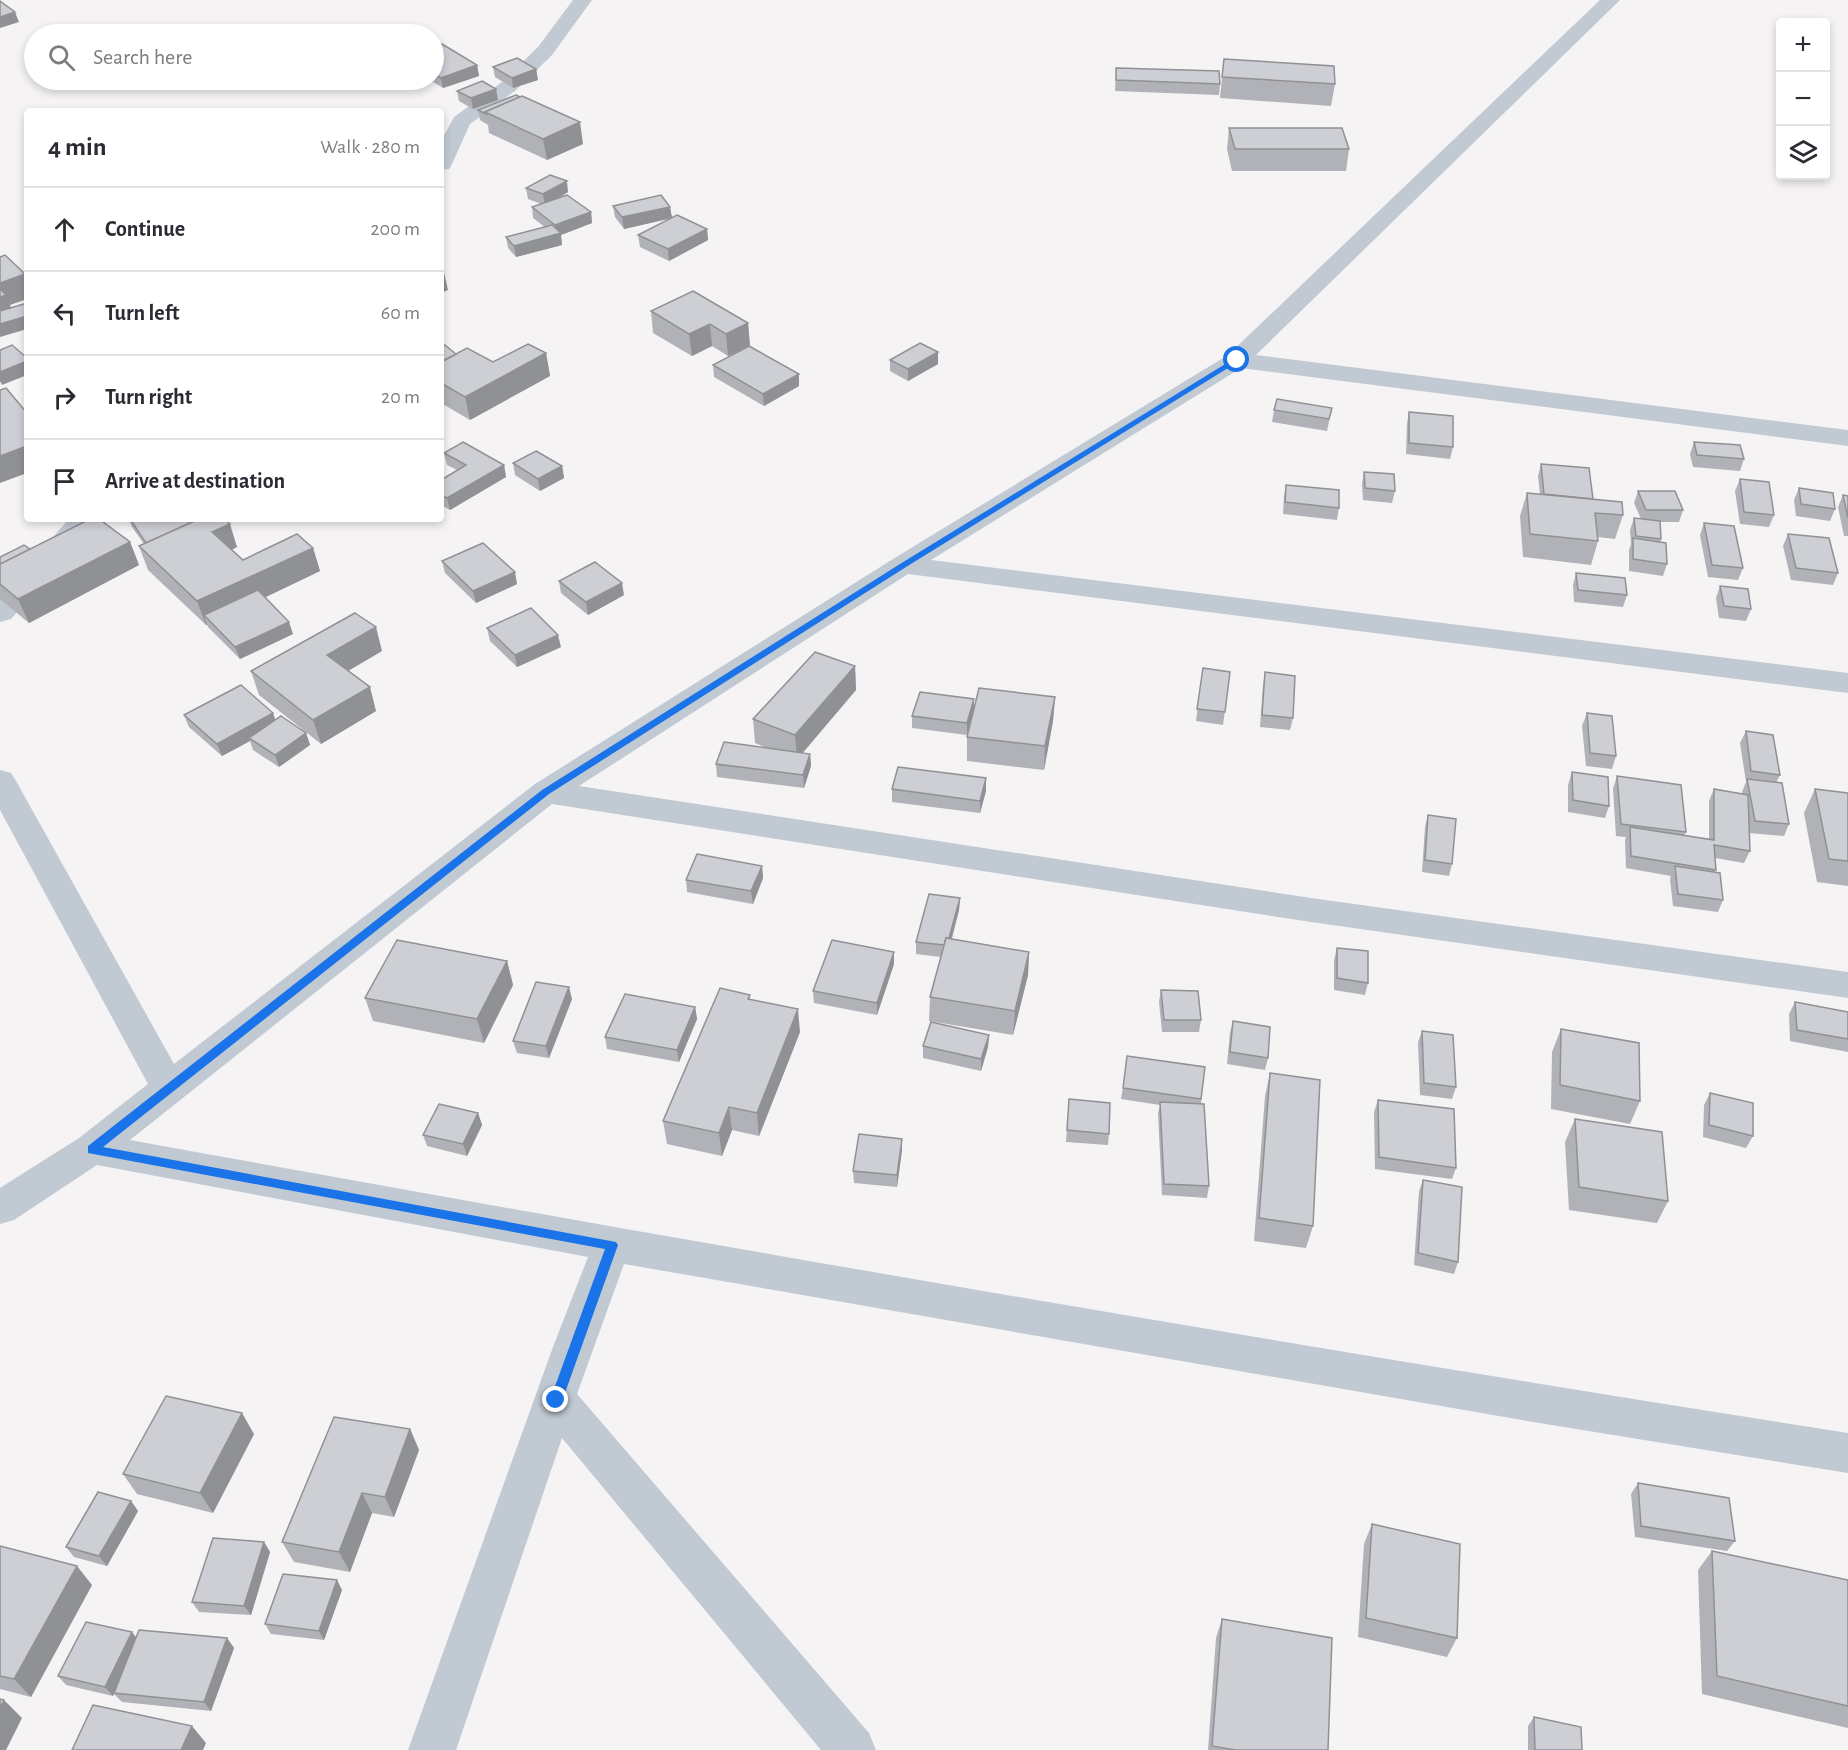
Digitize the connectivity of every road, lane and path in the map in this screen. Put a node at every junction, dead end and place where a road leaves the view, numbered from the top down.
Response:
1 (583, 0) edge
2 (1611, 0) edge
3 (444, 158) edge
4 (1237, 360) junction
5 (1848, 438) edge
6 (81, 522) edge
7 (903, 565) junction
8 (0, 613) edge
9 (1848, 683) edge
10 (0, 781) edge
11 (546, 792) junction
12 (1848, 985) edge
13 (169, 1089) junction
14 (92, 1149) junction
15 (0, 1208) edge
16 (612, 1245) junction
17 (556, 1400) junction
18 (1848, 1453) edge
19 (432, 1750) edge
20 (852, 1750) edge

1 - 3 street
2 - 4 street
4 - 5 street
4 - 7 street
6 - 8 street
7 - 9 street
7 - 11 street
10 - 13 street
11 - 12 street
11 - 13 street
13 - 14 street
14 - 15 street
14 - 16 street
16 - 17 street
16 - 18 street
17 - 19 street
17 - 20 street

